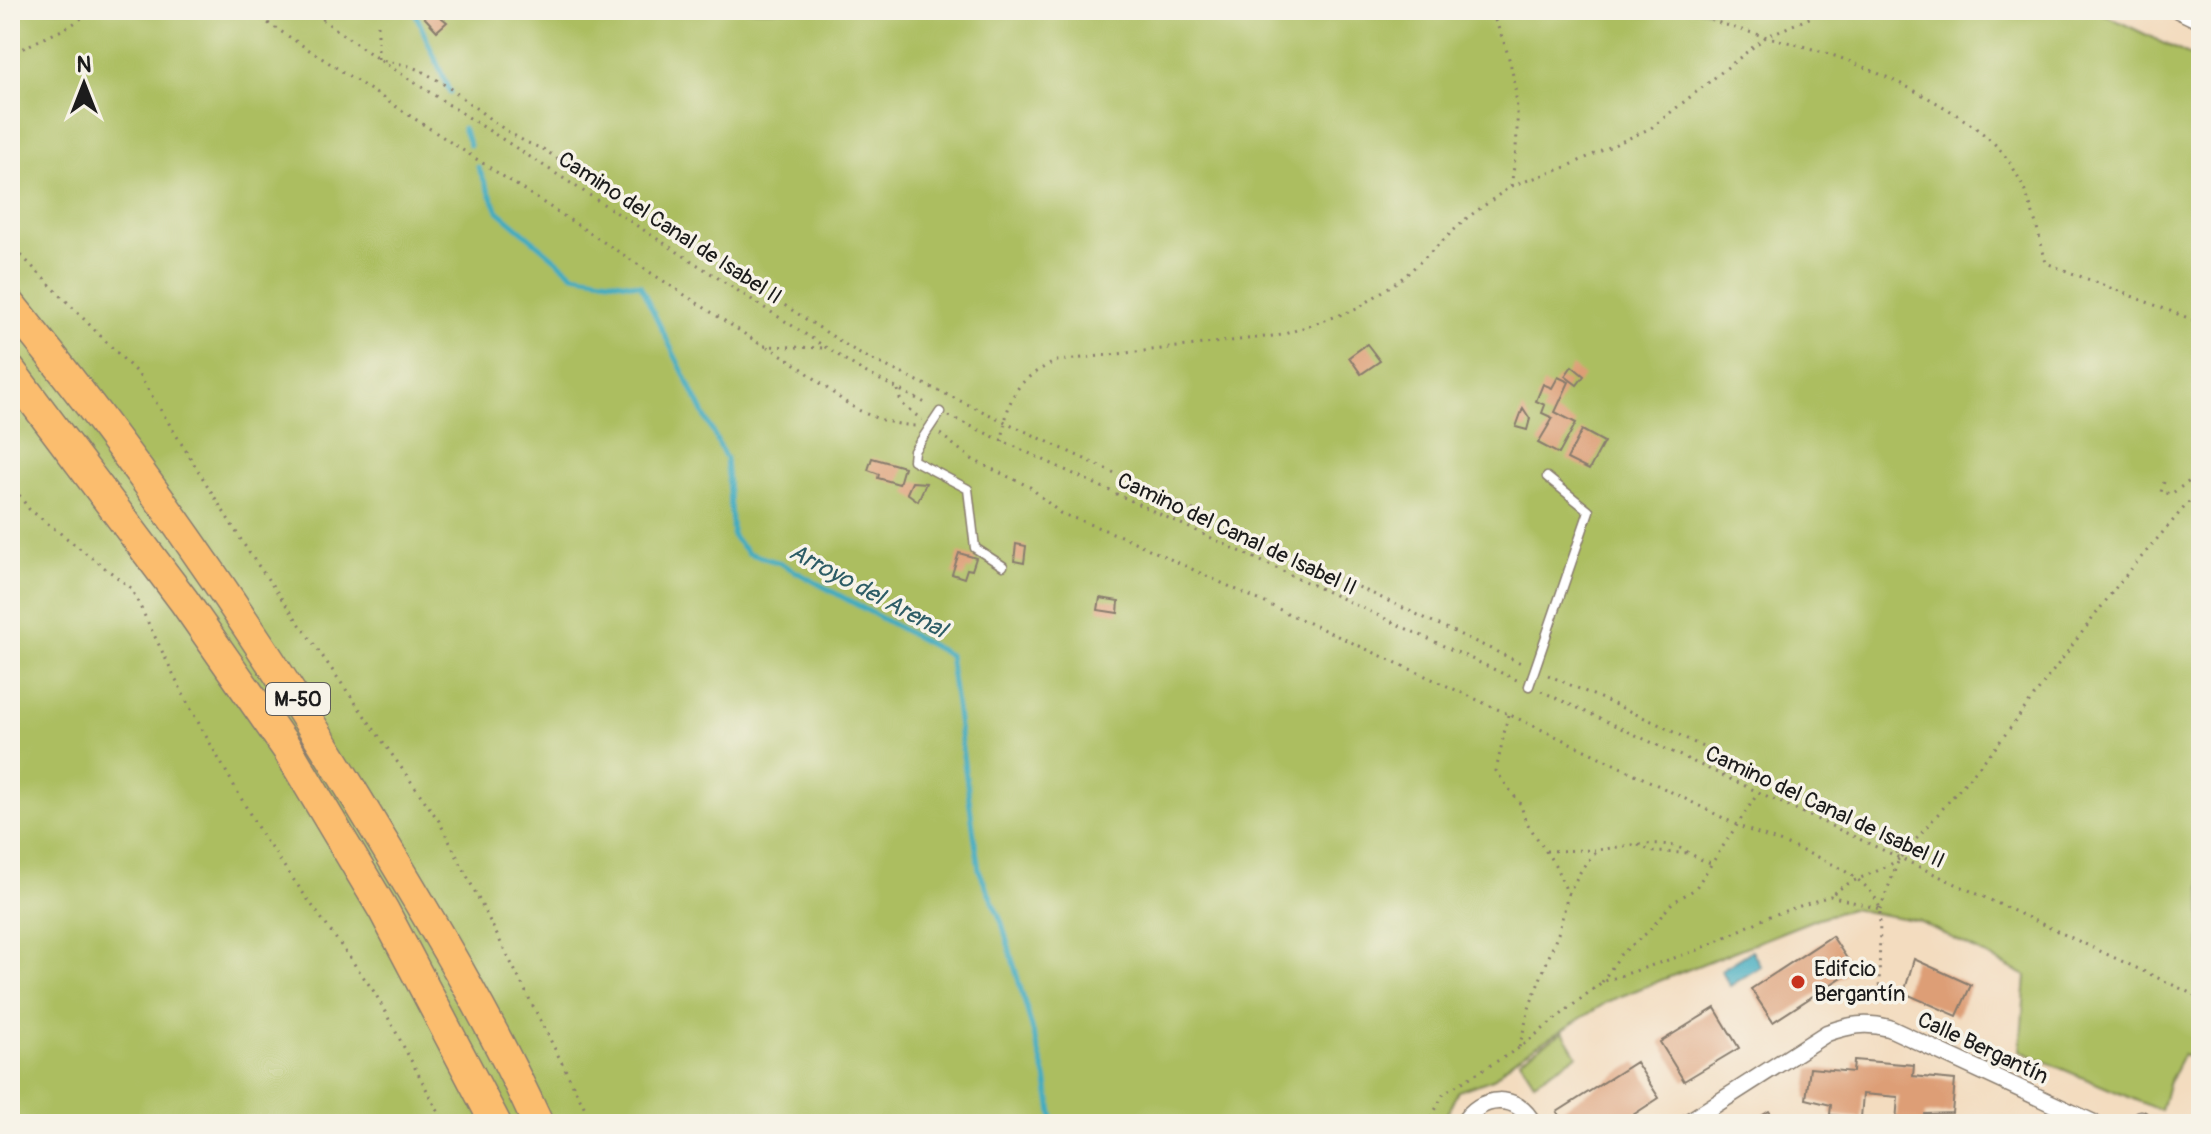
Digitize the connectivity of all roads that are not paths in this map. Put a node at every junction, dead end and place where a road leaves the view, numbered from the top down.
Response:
1 (2178, 10) edge
2 (2201, 21) edge
3 (10, 304) edge
4 (10, 370) edge
5 (940, 412) road end
6 (1547, 477) dead end
7 (1003, 566) dead end
8 (1529, 686) road end
9 (440, 1018) junction
10 (480, 1124) edge
11 (496, 1124) edge
12 (538, 1124) edge
13 (1463, 1124) edge
14 (1533, 1124) edge
15 (1685, 1124) edge
16 (2096, 1124) edge

1 - 2 street
3 - 12 highway, M-50
4 - 9 highway, M-50
5 - 7 lane
6 - 8 lane
9 - 10 highway
9 - 11 highway, M-50
13 - 14 street
15 - 16 street, Calle Bergantín

